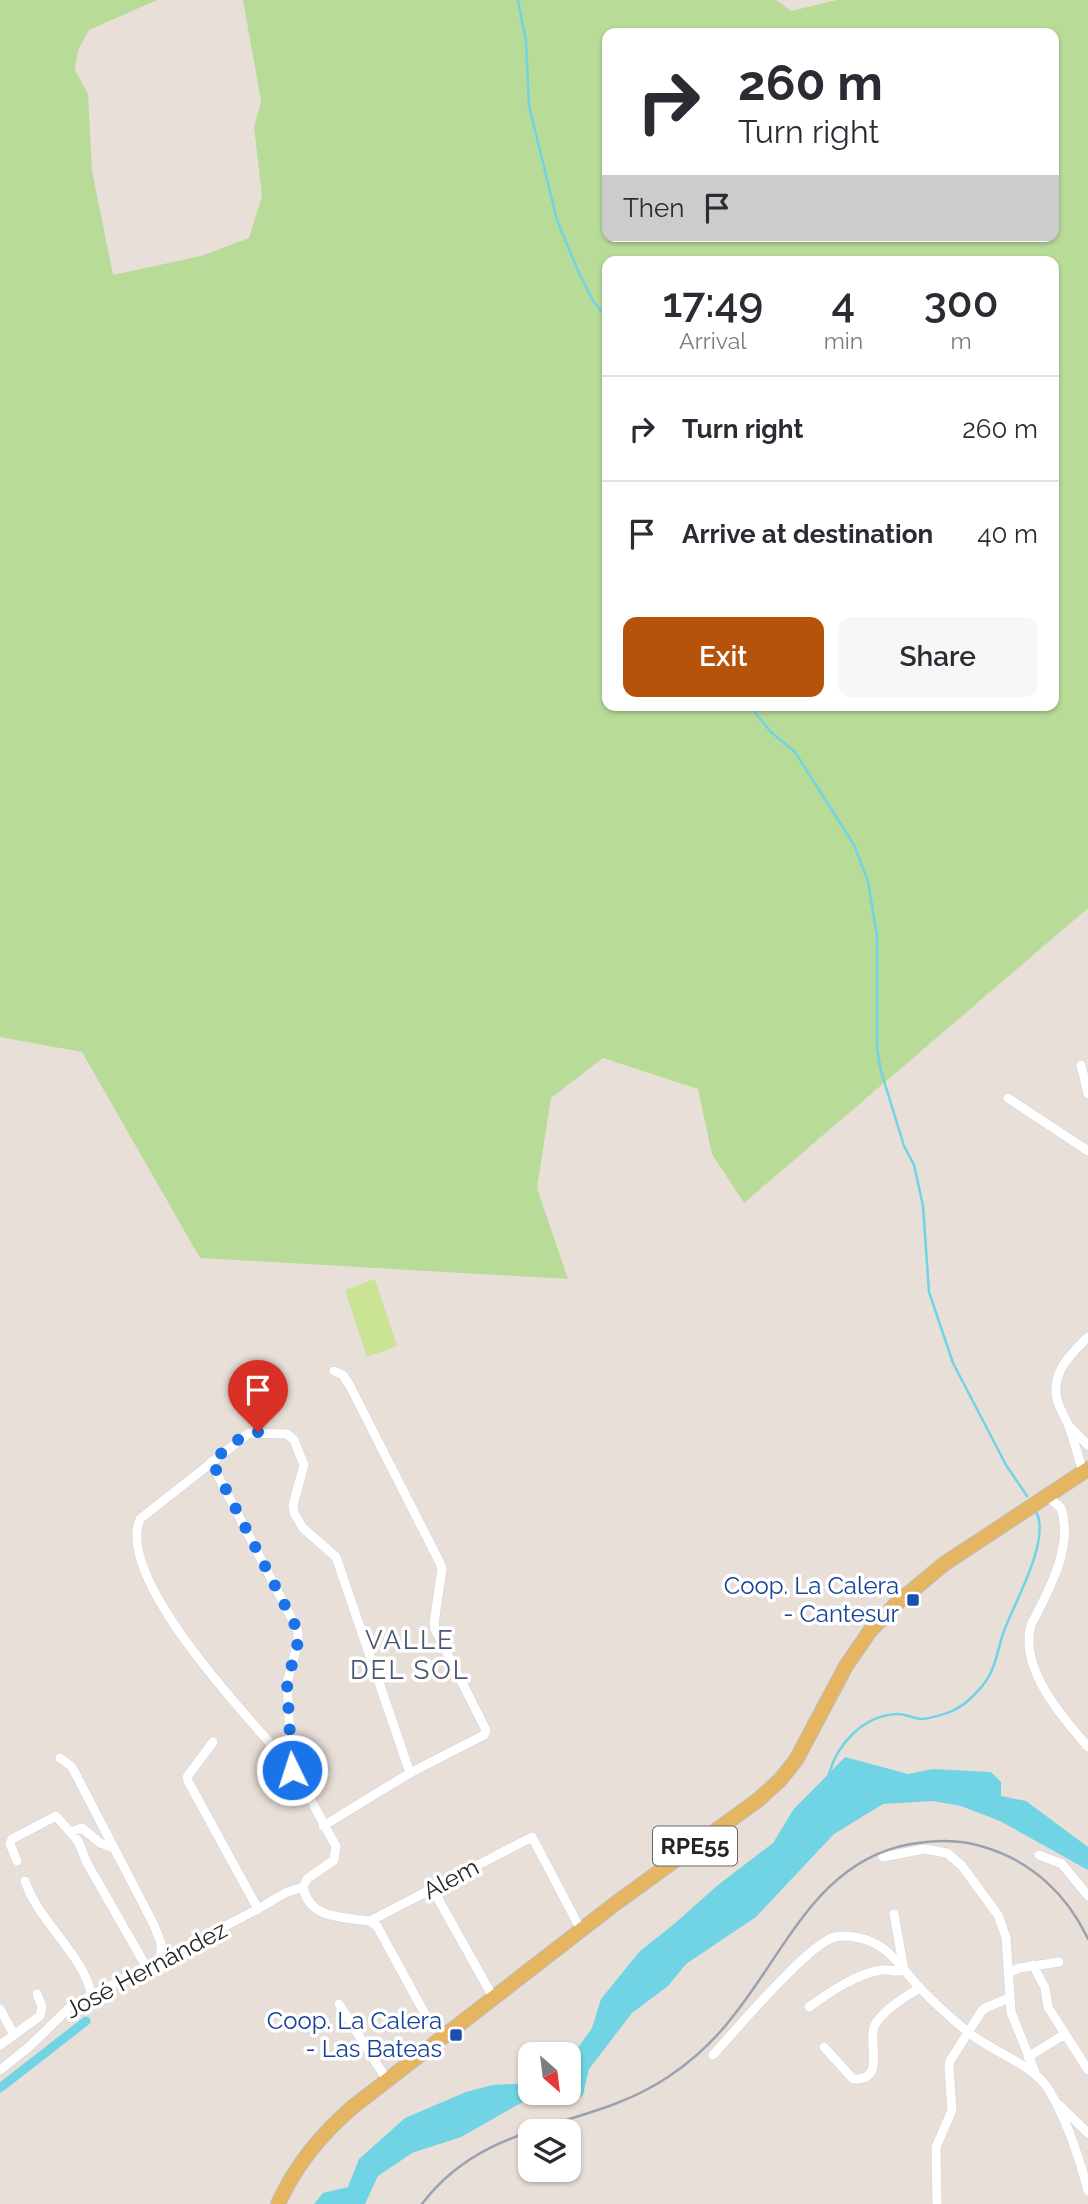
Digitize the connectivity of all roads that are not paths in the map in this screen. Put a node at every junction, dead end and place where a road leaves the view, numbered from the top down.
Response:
1 (1081, 1065) dead end
2 (1088, 1094) edge
3 (1008, 1098) dead end
4 (1088, 1151) edge
5 (1088, 1337) edge
6 (334, 1371) dead end
7 (1068, 1425) junction
8 (1088, 1445) edge
9 (212, 1462) junction
10 (1085, 1470) edge
11 (1046, 1495) junction
12 (212, 1742) dead end
13 (1088, 1747) edge
14 (60, 1758) dead end
15 (292, 1770) junction
16 (410, 1773) junction
17 (323, 1826) junction
18 (70, 1832) junction
19 (114, 1848) junction
20 (1039, 1855) dead end
21 (883, 1857) dead end
22 (17, 1861) dead end
23 (25, 1881) dead end
24 (303, 1887) junction
25 (432, 1888) junction
26 (1088, 1896) edge
27 (258, 1909) junction
28 (894, 1914) dead end
29 (370, 1922) junction
30 (581, 1930) junction
31 (161, 1960) junction
32 (1059, 1962) dead end
33 (1033, 1965) junction
34 (147, 1968) junction
35 (904, 1970) junction
36 (1008, 1973) junction
37 (920, 1989) junction
38 (37, 1994) dead end
39 (92, 1996) junction
40 (493, 1997) junction
41 (1009, 1998) junction
42 (339, 2004) dead end
43 (809, 2007) dead end
44 (0, 2009) edge
45 (969, 2032) junction
46 (445, 2034) junction
47 (1065, 2034) junction
48 (14, 2035) junction
49 (0, 2045) edge
50 (824, 2047) dead end
51 (713, 2055) dead end
52 (1028, 2057) junction
53 (0, 2070) edge
54 (1088, 2070) edge
55 (1036, 2073) junction
56 (387, 2080) junction
57 (1055, 2101) junction
58 (1088, 2133) edge
59 (1088, 2192) edge
60 (278, 2204) edge
61 (937, 2204) edge

1 - 2 street
3 - 4 street
5 - 7 street
6 - 16 street
7 - 8 street
7 - 10 street
9 - 15 street
9 - 15 street
9 - 16 street
10 - 11 main road, RPE55
11 - 13 street
11 - 30 main road, RPE55
12 - 27 street
14 - 19 street
15 - 17 street
16 - 17 street
17 - 24 street, José Hernández
18 - 19 street
18 - 22 street
18 - 34 street
19 - 31 street
20 - 26 street
21 - 36 street
23 - 39 street
24 - 27 street, José Hernández
24 - 29 street
25 - 29 street, Alem
25 - 30 street, Alem
25 - 40 street
27 - 31 street, José Hernández
28 - 35 street
29 - 46 street
30 - 40 main road, RPE55
31 - 34 street, José Hernández
32 - 33 street
33 - 36 street
33 - 47 street
34 - 39 street, José Hernández
35 - 37 street
35 - 43 street
35 - 51 street
36 - 41 street
37 - 45 street
37 - 50 street
38 - 48 street, José Hernández
39 - 53 street, José Hernández
40 - 46 main road, RPE55
41 - 45 street
41 - 52 street
42 - 56 street
44 - 48 street
45 - 55 street
45 - 61 street
46 - 56 main road, RPE55
47 - 52 street
47 - 54 street
48 - 49 street, José Hernández
52 - 55 street
55 - 57 street
56 - 60 main road, RPE55
57 - 58 street
57 - 59 street

